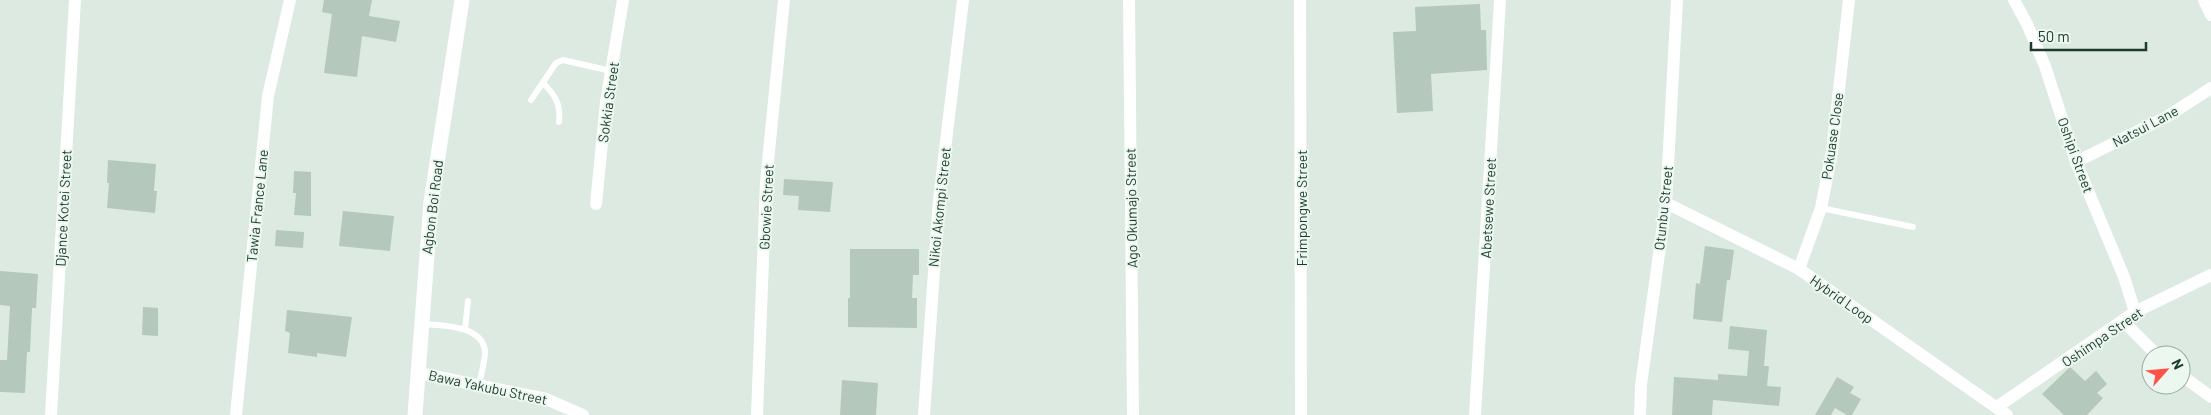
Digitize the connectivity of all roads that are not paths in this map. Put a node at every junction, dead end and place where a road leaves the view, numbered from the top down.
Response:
1 (75, 0) edge
2 (290, 0) edge
3 (462, 0) edge
4 (623, 0) edge
5 (784, 0) edge
6 (963, 0) edge
7 (1129, 0) edge
8 (1300, 0) edge
9 (1500, 0) edge
10 (1677, 0) edge
11 (1849, 0) edge
12 (2014, 0) edge
13 (2204, 0) edge
14 (2211, 15) edge
15 (611, 71) junction
16 (543, 83) junction
17 (2211, 88) edge
18 (531, 100) dead end
19 (560, 122) dead end
20 (2076, 162) junction
21 (1666, 202) junction
22 (596, 204) dead end
23 (1821, 208) junction
24 (1913, 227) dead end
25 (1799, 269) junction
26 (2211, 275) edge
27 (468, 301) dead end
28 (2135, 312) junction
29 (2123, 321) junction
30 (421, 324) junction
31 (466, 329) junction
32 (2147, 345) edge
33 (419, 373) junction
34 (2191, 382) edge
35 (479, 385) junction
36 (2211, 396) edge
37 (2002, 411) edge
38 (50, 415) edge
39 (236, 415) edge
40 (415, 415) edge
41 (583, 415) edge
42 (757, 415) edge
43 (924, 415) edge
44 (1133, 415) edge
45 (1301, 415) edge
46 (1475, 415) edge
47 (1640, 415) edge

1 - 38 street, Djance Kotei Street
2 - 39 street, Tawia France Lane
3 - 30 street, Agbon Boi Road
4 - 15 street, Sokkia Street
5 - 42 street, Gbowie Street
6 - 43 street, Nikoi Akompi Street
7 - 44 street, Ago Okumajo Street
8 - 45 street, Frimpongwe Street
9 - 46 street, Abetsewe Street
10 - 21 street, Otunbu Street
11 - 23 street, Pokuase Close
12 - 20 street, Oshipi Street
13 - 14 street
15 - 16 lane
15 - 22 street, Sokkia Street
16 - 18 lane
16 - 19 lane
17 - 20 street, Natsui Lane
20 - 28 street, Oshipi Street
21 - 25 street, Hybrid Loop
21 - 47 street, Otunbu Street
23 - 24 lane
23 - 25 street, Pokuase Close
25 - 37 street, Hybrid Loop
26 - 28 street, Oshimpa Street
27 - 31 lane
28 - 29 street, Oshimpa Street
29 - 32 street
29 - 37 street, Oshimpa Street
30 - 31 lane
30 - 33 street, Agbon Boi Road
31 - 35 lane
33 - 35 street, Bawa Yakubu Street
33 - 40 street, Agbon Boi Road
34 - 36 street
35 - 41 street, Bawa Yakubu Street

